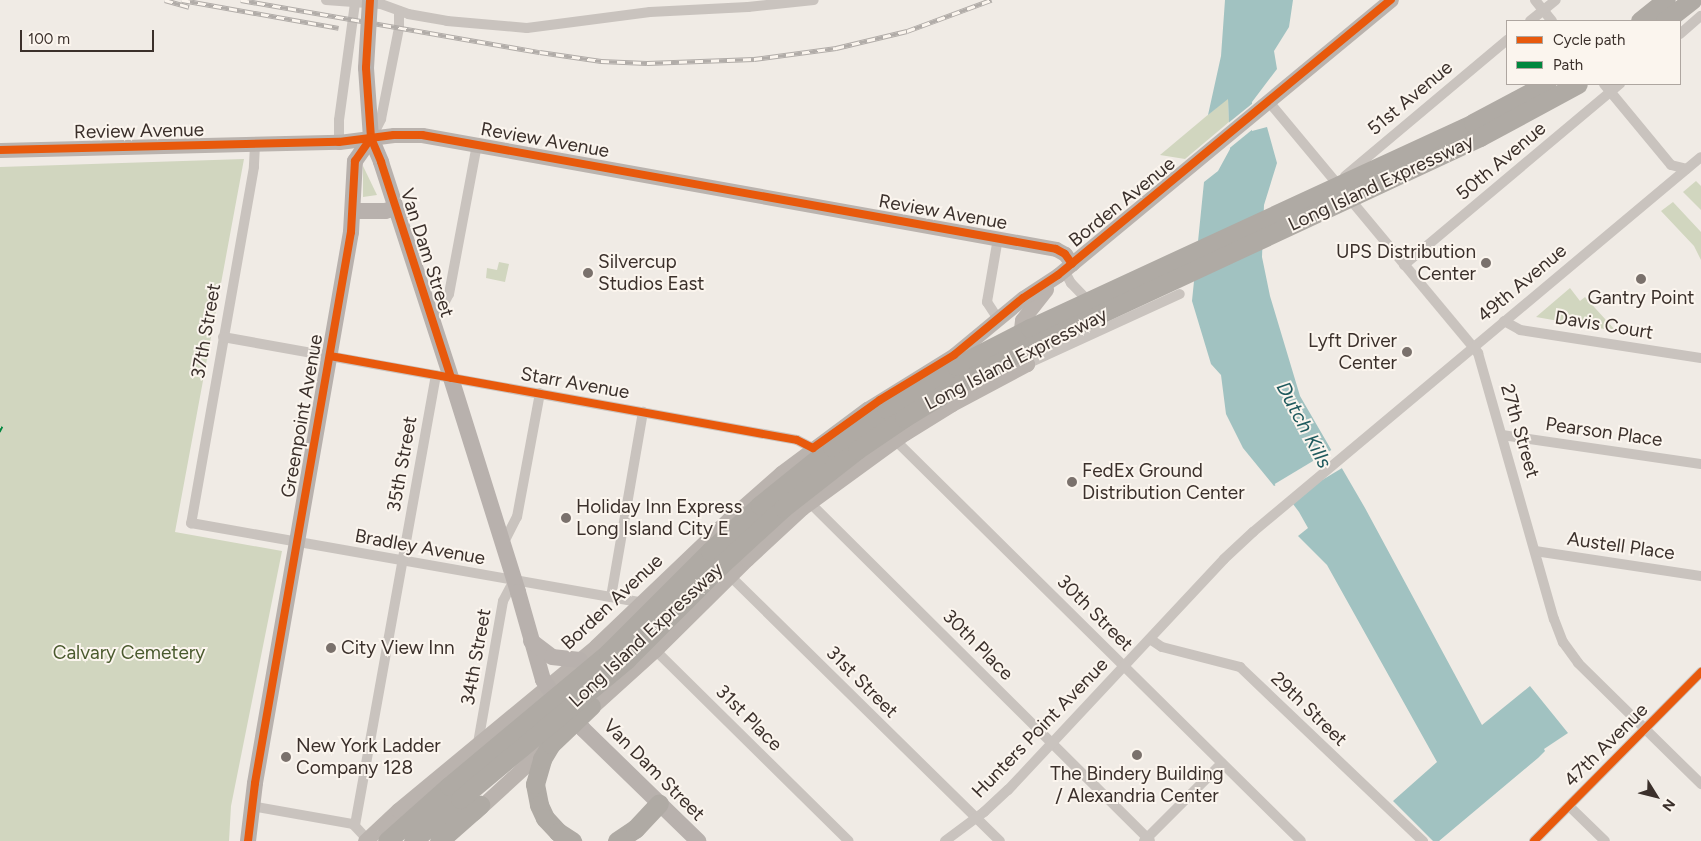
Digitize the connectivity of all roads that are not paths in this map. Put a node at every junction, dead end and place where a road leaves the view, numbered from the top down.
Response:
1 (326, 0) edge
2 (814, 0) edge
3 (1391, 0) edge
4 (1535, 0) edge
5 (1556, 0) edge
6 (1666, 0) edge
7 (1692, 0) edge
8 (362, 2) edge
9 (399, 11) junction
10 (1543, 11) junction
11 (1701, 16) edge
12 (1531, 20) edge
13 (1551, 20) edge
14 (1641, 20) edge
15 (1667, 20) edge
16 (1681, 33) edge
17 (1506, 41) edge
18 (1544, 85) edge
19 (1576, 85) edge
20 (1608, 88) edge
21 (1270, 102) junction
22 (371, 138) junction
23 (339, 142) junction
24 (477, 144) junction
25 (255, 145) junction
26 (0, 150) edge
27 (1701, 157) edge
28 (1687, 169) junction
29 (1336, 183) junction
30 (396, 208) junction
31 (352, 211) junction
32 (998, 238) junction
33 (1404, 265) junction
34 (1065, 270) junction
35 (1180, 294) dead end
36 (998, 319) junction
37 (1504, 321) junction
38 (433, 324) junction
39 (1110, 325) junction
40 (223, 337) junction
41 (965, 346) junction
42 (1473, 347) junction
43 (1020, 350) junction
44 (330, 356) junction
45 (1701, 358) edge
46 (1027, 364) junction
47 (443, 376) junction
48 (540, 393) junction
49 (867, 409) junction
50 (643, 412) junction
51 (1502, 435) junction
52 (895, 440) junction
53 (812, 448) junction
54 (1701, 464) edge
55 (781, 474) junction
56 (809, 503) junction
57 (1281, 507) joint
58 (191, 523) joint
59 (296, 543) junction
60 (503, 544) junction
61 (700, 547) junction
62 (1536, 551) junction
63 (402, 561) junction
64 (729, 576) junction
65 (1701, 576) edge
66 (514, 580) junction
67 (696, 589) junction
68 (611, 597) junction
69 (643, 603) junction
70 (625, 620) junction
71 (1150, 639) junction
72 (531, 641) junction
73 (655, 650) junction
74 (580, 660) junction
75 (1124, 666) junction
76 (1701, 672) edge
77 (547, 687) junction
78 (576, 721) junction
79 (1645, 729) junction
80 (478, 743) junction
81 (1053, 743) junction
82 (1222, 763) junction
83 (1701, 784) edge
84 (455, 792) junction
85 (659, 803) junction
86 (480, 805) junction
87 (252, 806) junction
88 (1569, 806) junction
89 (976, 818) junction
90 (355, 825) junction
91 (366, 840) edge
92 (1147, 840) edge
93 (248, 841) edge
94 (387, 841) edge
95 (413, 841) edge
96 (439, 841) edge
97 (450, 841) edge
98 (572, 841) edge
99 (617, 841) edge
100 (698, 841) edge
101 (848, 841) edge
102 (945, 841) edge
103 (1000, 841) edge
104 (1301, 841) edge
105 (1423, 841) edge
106 (1534, 841) edge
107 (1604, 841) edge

1 - 8 street
2 - 9 street
3 - 21 main road, Borden Avenue
4 - 10 street
5 - 10 street
6 - 14 highway
7 - 15 highway
8 - 9 street
8 - 22 main road, bridge
8 - 23 street
9 - 22 street, Greenpoint Avenue
10 - 12 street
10 - 13 street
11 - 16 street
17 - 29 street, 51st Avenue
18 - 84 highway, Long Island Expressway, bridge
19 - 67 highway, Long Island Expressway, bridge
20 - 28 street
20 - 33 street, 50th Avenue
21 - 29 street, 27th Street
21 - 34 main road, Borden Avenue
22 - 23 main road, Review Avenue
22 - 24 main road, Review Avenue
22 - 30 main road, Van Dam Street
22 - 31 main road, Greenpoint Avenue
23 - 25 main road, Review Avenue
24 - 32 main road, Review Avenue
24 - 38 street
25 - 26 main road, Review Avenue
25 - 40 street, 37th Street
27 - 28 street, 49th Avenue
28 - 37 street, 49th Avenue
29 - 33 street, 27th Street
30 - 31 main road
30 - 38 main road, Van Dam Street
31 - 44 main road, Greenpoint Avenue
32 - 34 main road, Review Avenue
32 - 36 street
33 - 42 street, 27th Street
34 - 36 main road, Borden Avenue
34 - 39 street, Review Avenue
34 - 43 main road, Borden Avenue
35 - 39 street
36 - 41 main road, Borden Avenue
36 - 43 main road
37 - 42 street, 49th Avenue
37 - 45 street, Davis Court
38 - 47 main road, Van Dam Street
39 - 46 street
40 - 44 street, Starr Avenue
40 - 58 street, 37th Street
41 - 43 main road
41 - 49 main road, Borden Avenue
42 - 51 street, 27th Street
42 - 57 street, 49th Avenue
43 - 46 main road
44 - 47 street, Starr Avenue
44 - 59 main road, Greenpoint Avenue
46 - 52 main road
47 - 48 street, Starr Avenue
47 - 60 main road, Van Dam Street
47 - 63 street, 35th Street
48 - 50 street, Starr Avenue
48 - 60 street
49 - 52 street, 30th Street
49 - 53 main road, Borden Avenue
50 - 53 street, Starr Avenue
50 - 68 street
51 - 54 street, Pearson Place
51 - 62 street, 27th Street
52 - 56 main road
52 - 75 street, 30th Street
53 - 55 main road, Borden Avenue
55 - 56 street, 30th Place
55 - 61 main road, Borden Avenue
56 - 64 main road
56 - 81 street, 30th Place
57 - 71 street, Hunters Point Avenue
58 - 59 street, Bradley Avenue
59 - 63 street, Bradley Avenue
59 - 87 main road, Greenpoint Avenue
60 - 66 main road, Van Dam Street
61 - 64 street, 31st Street
61 - 69 main road, Borden Avenue
62 - 65 street, Austell Place
62 - 79 street, 27th Street
63 - 66 street, Bradley Avenue
63 - 90 street, 35th Street
64 - 73 main road
64 - 89 street, 31st Street
66 - 68 street, Bradley Avenue
66 - 72 main road, Van Dam Street
66 - 80 street, 34th Street
67 - 84 highway, Long Island Expressway, bridge
67 - 98 highway, bridge
68 - 69 street, Bradley Avenue
69 - 70 main road, Borden Avenue
70 - 73 street, 31st Place
70 - 74 main road, Borden Avenue
71 - 75 street, Hunters Point Avenue
71 - 105 street, 29th Street
72 - 74 main road
72 - 77 main road, Van Dam Street
73 - 78 main road
73 - 101 street, 31st Place
74 - 77 main road, Borden Avenue
75 - 81 street, Hunters Point Avenue
75 - 82 street, 30th Street
76 - 79 street, 47th Avenue
77 - 78 main road, Van Dam Street
77 - 80 main road, Borden Avenue
78 - 85 main road, Van Dam Street
78 - 86 main road
79 - 83 street, 27th Street
79 - 88 street, 47th Avenue
80 - 91 main road, Borden Avenue
81 - 89 street, Hunters Point Avenue
81 - 92 street, 30th Place
82 - 92 street
82 - 104 street, 30th Street
84 - 94 highway, Long Island Expressway
84 - 95 highway, Long Island Expressway
85 - 99 highway
85 - 100 main road, Van Dam Street
86 - 96 highway
86 - 97 main road
87 - 90 street
87 - 93 main road, Greenpoint Avenue
88 - 106 street, 47th Avenue
88 - 107 street
89 - 102 street, Hunters Point Avenue
89 - 103 street, 31st Street
90 - 91 street

